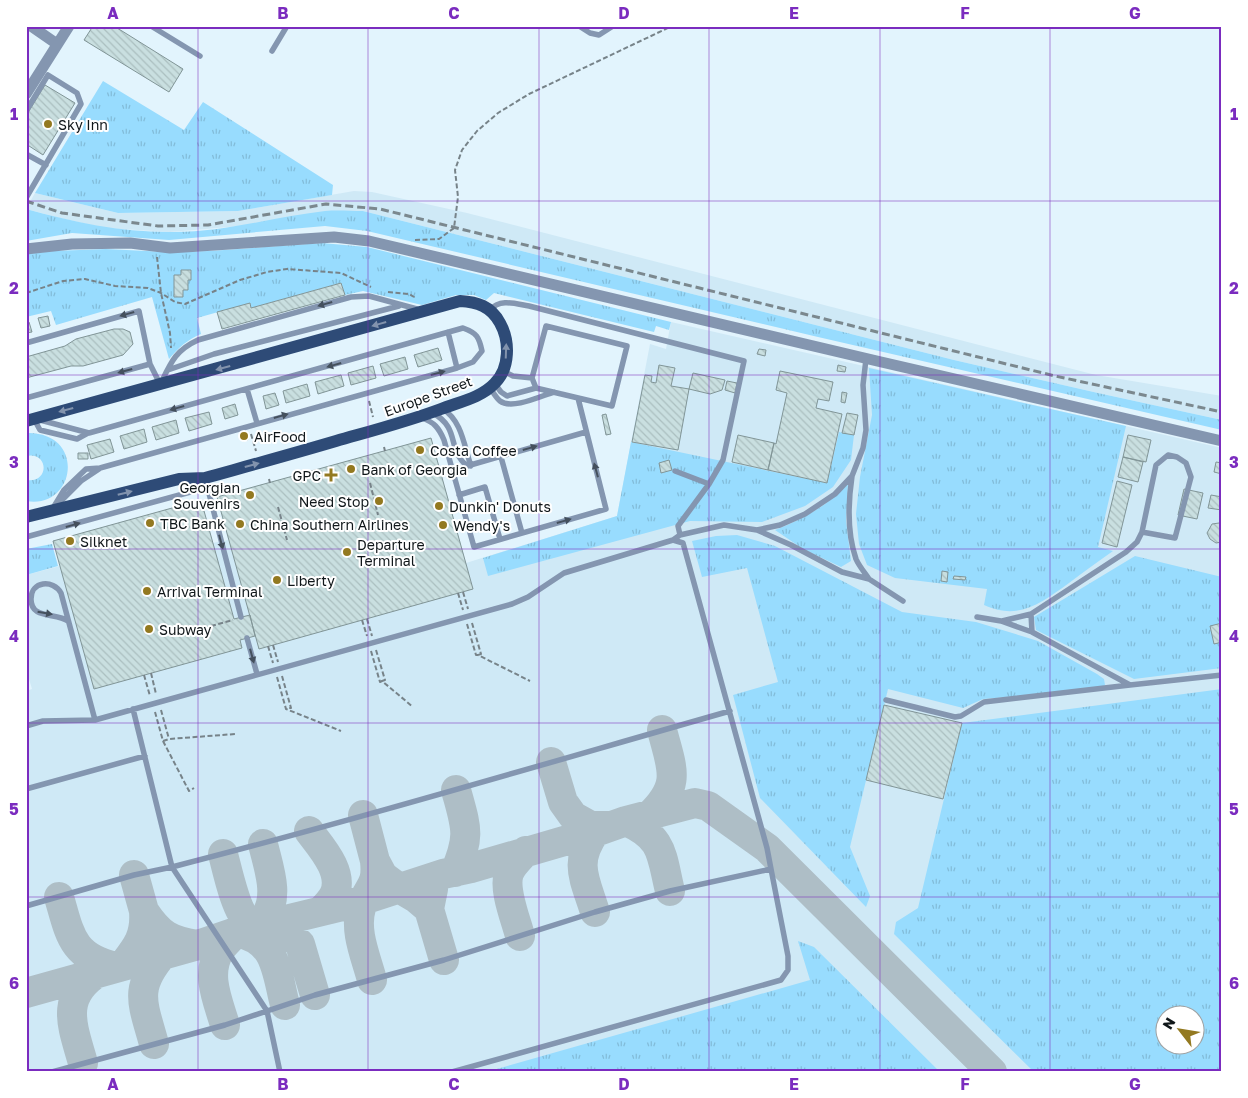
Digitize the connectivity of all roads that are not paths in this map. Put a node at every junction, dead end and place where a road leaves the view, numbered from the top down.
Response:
1 (31, 26) edge
2 (69, 26) edge
3 (151, 26) edge
4 (288, 26) edge
5 (578, 26) edge
6 (613, 26) edge
7 (57, 44) junction
8 (272, 51) dead end
9 (200, 56) dead end
10 (26, 94) edge
11 (26, 111) edge
12 (26, 154) edge
13 (46, 165) junction
14 (26, 198) edge
15 (26, 249) edge
16 (399, 306) junction
17 (419, 308) junction
18 (490, 310) junction
19 (448, 332) junction
20 (26, 343) edge
21 (866, 359) junction
22 (150, 364) junction
23 (457, 368) junction
24 (167, 370) junction
25 (503, 371) junction
26 (532, 378) junction
27 (160, 384) junction
28 (492, 385) junction
29 (536, 388) junction
30 (247, 389) junction
31 (554, 392) junction
32 (26, 398) edge
33 (578, 398) junction
34 (431, 413) junction
35 (30, 420) edge
36 (257, 423) junction
37 (586, 432) junction
38 (1222, 441) edge
39 (501, 457) junction
40 (471, 466) junction
41 (675, 471) dead end
42 (852, 476) junction
43 (204, 478) junction
44 (709, 484) junction
45 (459, 495) junction
46 (26, 508) edge
47 (52, 510) junction
48 (26, 517) edge
49 (757, 530) junction
50 (1142, 532) junction
51 (522, 533) junction
52 (680, 535) junction
53 (26, 537) edge
54 (500, 539) junction
55 (673, 540) junction
56 (869, 579) junction
57 (903, 601) dead end
58 (1031, 614) junction
59 (977, 616) dead end
60 (241, 617) dead end
61 (68, 621) junction
62 (1001, 621) junction
63 (1032, 632) junction
64 (247, 638) dead end
65 (257, 674) junction
66 (1222, 675) edge
67 (1130, 685) junction
68 (886, 700) dead end
69 (133, 709) junction
70 (730, 711) junction
71 (95, 720) junction
72 (26, 726) edge
73 (145, 756) junction
74 (26, 789) edge
75 (172, 867) junction
76 (771, 869) junction
77 (26, 906) edge
78 (267, 1011) junction
79 (52, 1072) edge
80 (280, 1072) edge
81 (452, 1072) edge

1 - 7 street
2 - 7 street
3 - 9 lane
4 - 8 lane
5 - 6 lane
7 - 10 street
11 - 13 lane
12 - 13 lane
13 - 14 lane
15 - 21 street
16 - 17 lane
16 - 24 lane
16 -> 24 lane
17 - 18 main road
17 -> 27 main road
25 -> 18 main road, Europe Street
18 - 44 lane
19 - 23 lane
19 - 23 lane
19 -> 30 lane
22 -> 20 lane
21 - 38 street
21 - 42 lane
22 - 27 lane
22 -> 32 lane
36 -> 23 lane
24 - 27 lane
25 - 26 lane
25 - 28 main road, Europe Street
26 - 29 lane
26 - 33 lane
27 -> 35 main road
28 - 29 lane
28 - 31 lane
28 - 34 main road, Europe Street
29 - 31 lane
30 -> 35 lane
30 - 36 lane
31 - 33 lane
33 - 37 lane
34 - 40 lane
34 - 40 lane
43 -> 34 main road, Europe Street
34 - 45 lane
36 - 47 lane
39 -> 37 lane
51 -> 37 lane
39 - 40 lane
39 - 51 lane
41 - 44 lane
42 - 49 lane
42 - 56 lane
47 -> 43 main road, Europe Street
53 -> 43 lane
43 -> 60 lane
44 - 52 lane
45 - 54 lane
45 - 54 lane
46 - 47 main road
47 - 48 main road, Europe Street
49 - 52 lane
49 - 56 lane
50 - 50 lane
50 - 58 lane
51 - 54 lane
52 - 55 lane
55 - 65 lane
55 - 70 lane
56 - 57 lane
58 - 62 lane
58 - 63 lane
59 - 62 lane
61 -> 61 lane
61 - 71 lane
62 - 63 lane
63 - 67 lane
64 -> 65 lane
65 - 69 lane
66 - 67 lane
67 - 68 lane
69 - 71 lane
69 - 73 lane
70 - 75 lane
70 - 76 lane
71 - 72 lane
73 - 74 lane
73 - 75 lane
75 - 77 lane
75 - 78 lane
76 - 78 lane
76 - 81 lane
78 - 79 lane
78 - 80 lane

